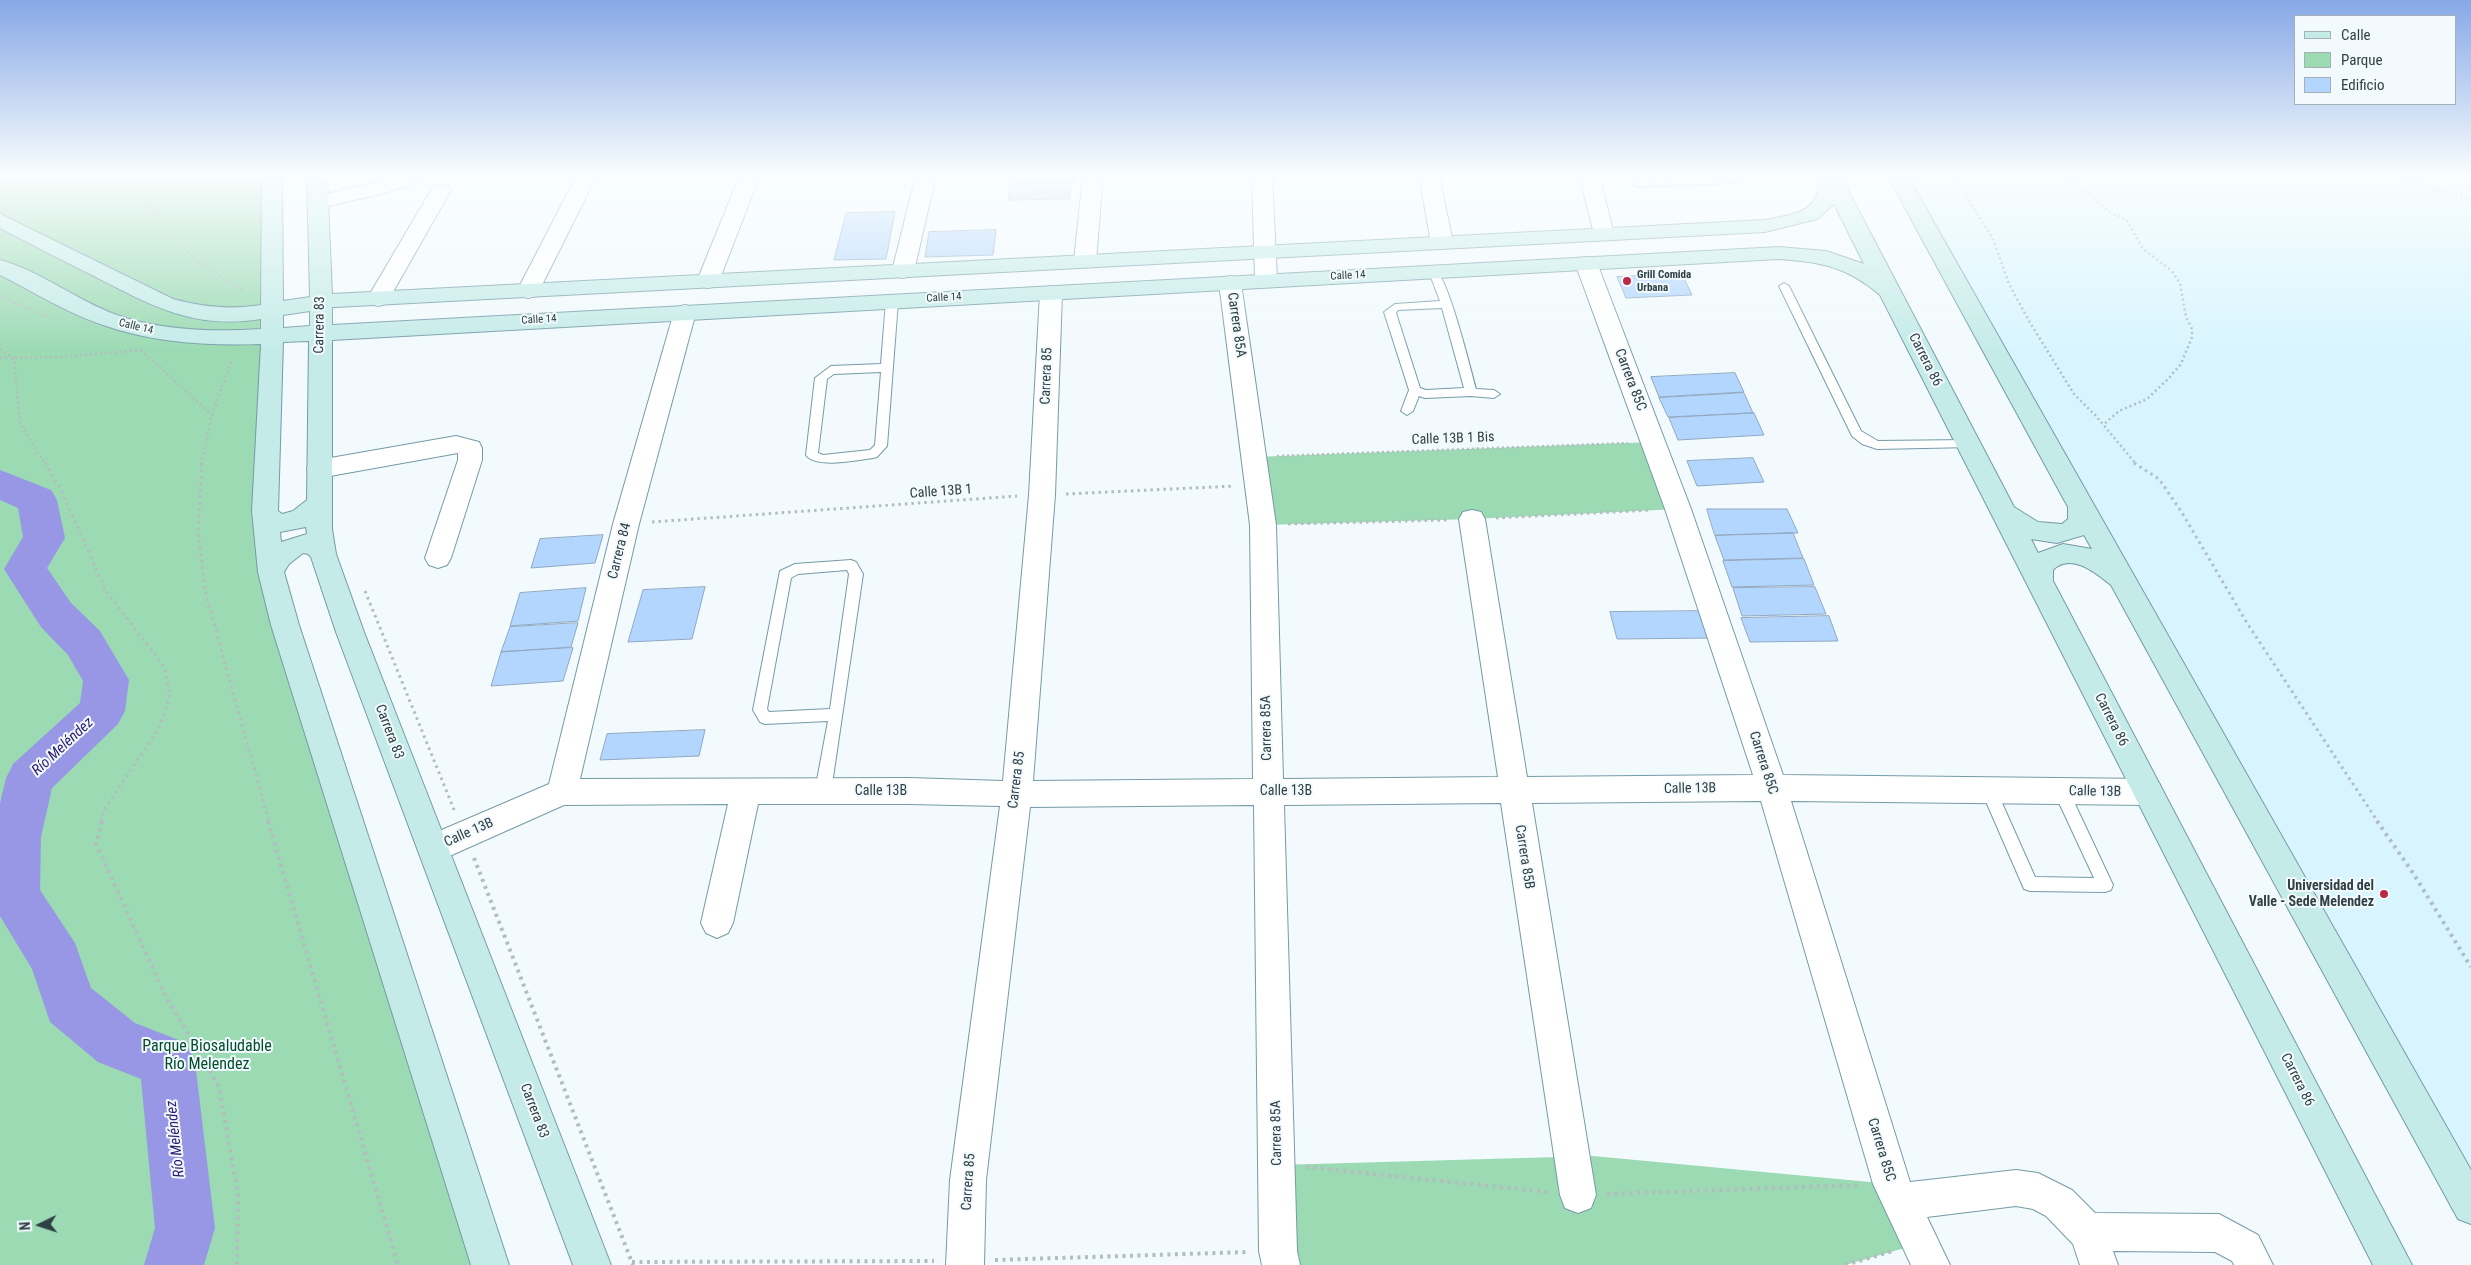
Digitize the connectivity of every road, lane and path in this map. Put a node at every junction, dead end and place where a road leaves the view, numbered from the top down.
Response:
1 (27, 234) edge
2 (171, 234) edge
3 (272, 234) edge
4 (319, 234) edge
5 (415, 234) edge
6 (557, 234) edge
7 (727, 234) edge
8 (912, 234) edge
9 (1088, 234) edge
10 (1264, 234) edge
11 (1440, 234) edge
12 (1604, 234) edge
13 (1860, 234) edge
14 (1930, 234) edge
15 (1990, 234) edge
16 (2135, 234) edge
17 (1442, 243) junction
18 (1265, 251) junction
19 (1085, 261) junction
20 (1586, 263) junction
21 (0, 267) edge
22 (903, 271) junction
23 (1434, 272) junction
24 (272, 278) junction
25 (1266, 280) junction
26 (708, 281) junction
27 (1230, 283) junction
28 (1784, 286) dead end
29 (243, 290) dead end
30 (528, 291) junction
31 (1050, 292) junction
32 (1890, 293) junction
33 (0, 296) edge
34 (378, 298) junction
35 (892, 301) junction
36 (320, 303) junction
37 (1447, 304) junction
38 (195, 312) junction
39 (685, 312) junction
40 (54, 319) dead end
41 (272, 324) junction
42 (319, 333) junction
43 (133, 347) dead end
44 (0, 350) edge
45 (142, 350) junction
46 (149, 351) dead end
47 (0, 358) edge
48 (223, 358) dead end
49 (14, 359) junction
50 (887, 368) junction
51 (1415, 390) junction
52 (1471, 392) junction
53 (1494, 394) dead end
54 (1407, 411) dead end
55 (212, 415) junction
56 (2103, 425) junction
57 (1654, 442) junction
58 (1968, 444) junction
59 (1256, 471) junction
60 (320, 484) junction
61 (1042, 495) junction
62 (2081, 504) junction
63 (265, 511) junction
64 (2003, 512) junction
65 (1472, 519) dead end
66 (626, 524) junction
67 (323, 554) junction
68 (438, 558) dead end
69 (271, 572) junction
70 (362, 583) dead end
71 (2125, 583) junction
72 (2040, 584) junction
73 (836, 715) junction
74 (1772, 788) junction
75 (1989, 790) junction
76 (746, 791) junction
77 (822, 791) junction
78 (1268, 791) junction
79 (1514, 791) junction
80 (562, 792) junction
81 (2062, 792) junction
82 (2148, 792) junction
83 (1017, 794) junction
84 (456, 812) dead end
85 (434, 848) junction
86 (470, 848) dead end
87 (717, 923) dead end
88 (2471, 967) edge
89 (1578, 1195) dead end
90 (1900, 1202) junction
91 (2471, 1206) edge
92 (2093, 1248) edge
93 (1925, 1254) edge
94 (237, 1265) edge
95 (398, 1265) edge
96 (490, 1265) edge
97 (592, 1265) edge
98 (633, 1265) edge
99 (965, 1265) edge
100 (1281, 1265) edge
101 (1846, 1265) edge
102 (2254, 1265) edge
103 (2392, 1265) edge

1 - 38 street, Calle 14
2 - 29 path
3 - 24 street
4 - 36 street, Carrera 83
5 - 34 street
6 - 30 street
7 - 26 street
8 - 22 street
9 - 19 street
10 - 18 street
11 - 17 street
12 - 17 street, Calle 14
13 - 32 street, Carrera 86
14 - 62 street
15 - 56 path
16 - 56 path
17 - 18 street, Calle 14
18 - 19 street, Calle 14
18 - 25 street
19 - 22 street, Calle 14
20 - 23 street, Calle 14
20 - 32 street, Calle 14
20 - 57 street, Carrera 85C
21 - 41 street, Calle 14
22 - 26 street, Calle 14
23 - 25 street, Calle 14
23 - 37 lane
24 - 38 street
24 - 41 street
25 - 27 street, Calle 14
26 - 30 street, Calle 14
27 - 31 street, Calle 14
27 - 59 street, Carrera 85A
28 - 58 lane
30 - 34 street, Calle 14
31 - 35 street, Calle 14
31 - 61 street, Carrera 85
32 - 58 street, Carrera 86
33 - 40 path
34 - 36 street, Calle 14
35 - 39 street, Calle 14
35 - 50 lane
36 - 41 street, Calle 14
36 - 42 street, Carrera 83
37 - 51 lane
37 - 52 lane
38 - 41 street, Calle 14
39 - 42 street, Calle 14
39 - 66 street, Carrera 84
41 - 42 street, Calle 14
41 - 63 street
42 - 60 street, Carrera 83
43 - 45 path
44 - 49 path
45 - 46 path
45 - 49 path
45 - 55 path
47 - 49 path
48 - 55 path
49 - 94 path
50 - 50 lane
51 - 52 lane
51 - 54 lane
52 - 53 lane
55 - 95 path
56 - 88 path
57 - 59 path, Calle 13B 1 Bis
57 - 74 street, Carrera 85C
58 - 64 street, Carrera 86
59 - 61 path, Calle 13B 1
59 - 78 street, Carrera 85A
60 - 63 street
60 - 67 street, Carrera 83
60 - 68 street
61 - 66 path, Calle 13B 1
61 - 83 street, Carrera 85
62 - 64 street
62 - 71 street
63 - 69 street
64 - 72 street, Carrera 86
65 - 79 street, Carrera 85B
66 - 80 street, Carrera 84
67 - 69 street
67 - 85 street, Carrera 83
69 - 96 street
70 - 84 path
71 - 72 street
71 - 91 street
72 - 82 street, Carrera 86
73 - 73 lane
73 - 77 lane
74 - 75 street, Calle 13B
74 - 79 street, Calle 13B
74 - 90 street, Carrera 85C
75 - 81 street, Calle 13B
75 - 81 lane
76 - 77 street, Calle 13B
76 - 80 street, Calle 13B
76 - 87 street
77 - 83 street, Calle 13B
78 - 79 street, Calle 13B
78 - 83 street, Calle 13B
78 - 100 street, Carrera 85A
79 - 89 street, Carrera 85B
80 - 85 street, Calle 13B
81 - 82 street, Calle 13B
82 - 103 street, Carrera 86
83 - 99 street, Carrera 85
85 - 97 street, Carrera 83
86 - 98 path
90 - 92 street
90 - 93 street, Carrera 85C
92 - 102 street
93 - 101 path

